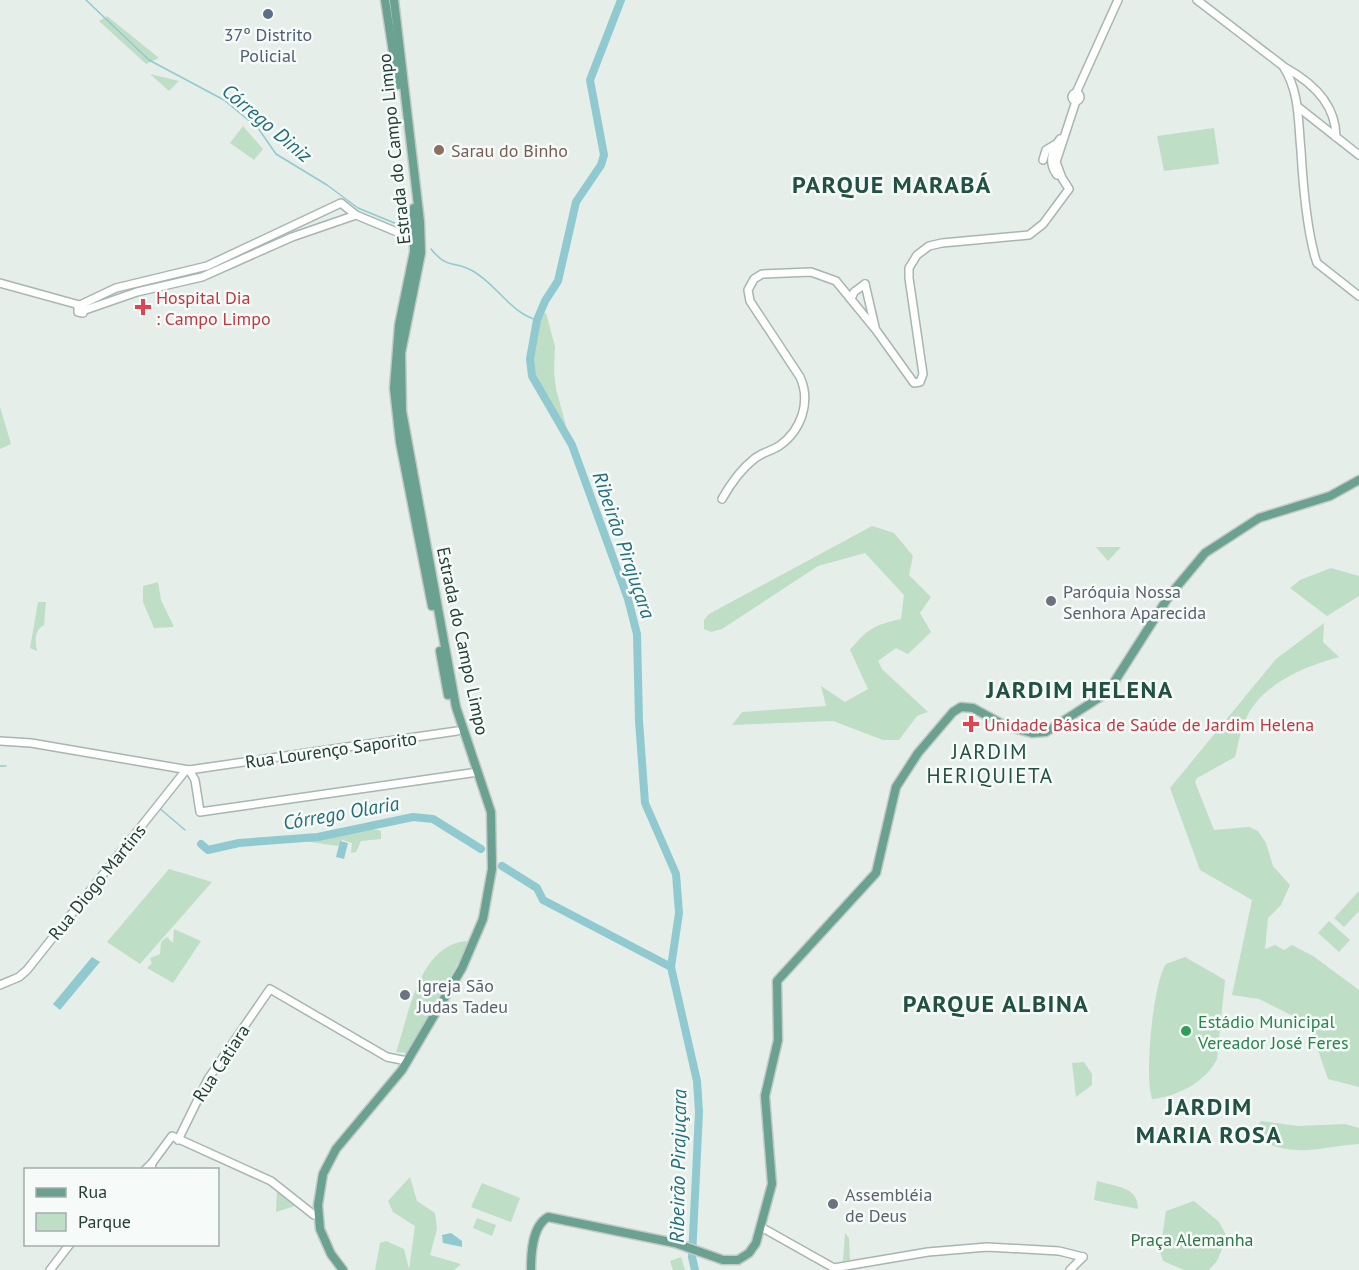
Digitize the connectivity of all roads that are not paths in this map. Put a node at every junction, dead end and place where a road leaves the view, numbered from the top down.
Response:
1 (385, 0) edge
2 (394, 0) edge
3 (1118, 0) edge
4 (1197, 0) edge
5 (1283, 66) junction
6 (1298, 108) junction
7 (1336, 137) junction
8 (1058, 146) junction
9 (1359, 155) edge
10 (1043, 160) dead end
11 (1062, 178) junction
12 (356, 215) junction
13 (418, 238) junction
14 (0, 283) edge
15 (859, 292) junction
16 (1359, 296) edge
17 (81, 307) junction
18 (94, 307) junction
19 (870, 309) junction
20 (861, 313) junction
21 (96, 315) dead end
22 (876, 330) junction
23 (1359, 480) edge
24 (722, 498) dead end
25 (457, 731) junction
26 (0, 741) edge
27 (205, 769) junction
28 (188, 770) junction
29 (476, 772) junction
30 (195, 780) junction
31 (468, 942) junction
32 (465, 962) junction
33 (0, 985) edge
34 (405, 1060) junction
35 (175, 1138) junction
36 (151, 1166) edge
37 (314, 1215) junction
38 (761, 1227) junction
39 (69, 1246) edge
40 (838, 1269) edge
41 (50, 1270) edge
42 (337, 1270) edge
43 (343, 1270) edge
44 (531, 1270) edge
45 (1070, 1270) edge

1 - 13 main road, Estrada do Campo Limpo
2 - 13 main road, Estrada do Campo Limpo
3 - 8 street
4 - 5 street
5 - 6 street
5 - 7 street
6 - 7 street
6 - 16 street
7 - 9 street
8 - 10 street
8 - 11 street
8 - 11 street
11 - 22 street
12 - 13 street
12 - 17 street
12 - 18 street
13 - 25 main road, Estrada do Campo Limpo
13 - 29 main road, Estrada do Campo Limpo
14 - 17 street
15 - 19 street
15 - 20 street
15 - 24 street
17 - 18 street
18 - 21 street
19 - 20 street
19 - 22 street
20 - 22 street
23 - 38 main road
25 - 27 street, Rua Lourenço Saporito
25 - 29 main road, Estrada do Campo Limpo
26 - 28 street, Rua Lourenço Saporito
27 - 28 street, Rua Lourenço Saporito
27 - 30 street
28 - 30 street
28 - 33 street, Rua Diogo Martins
29 - 30 street
29 - 31 main road, Estrada do Campo Limpo
29 - 32 main road, Estrada do Campo Limpo
31 - 32 main road
31 - 34 main road, Estrada do Campo Limpo
32 - 34 main road, Estrada do Campo Limpo
34 - 35 street, Rua Catiara
34 - 37 main road, Estrada do Campo Limpo
34 - 43 main road, Estrada do Campo Limpo
35 - 36 street, Rua Catiara
35 - 37 street
37 - 42 main road, Estrada do Campo Limpo
38 - 40 street
38 - 44 main road
39 - 41 street
40 - 45 street

